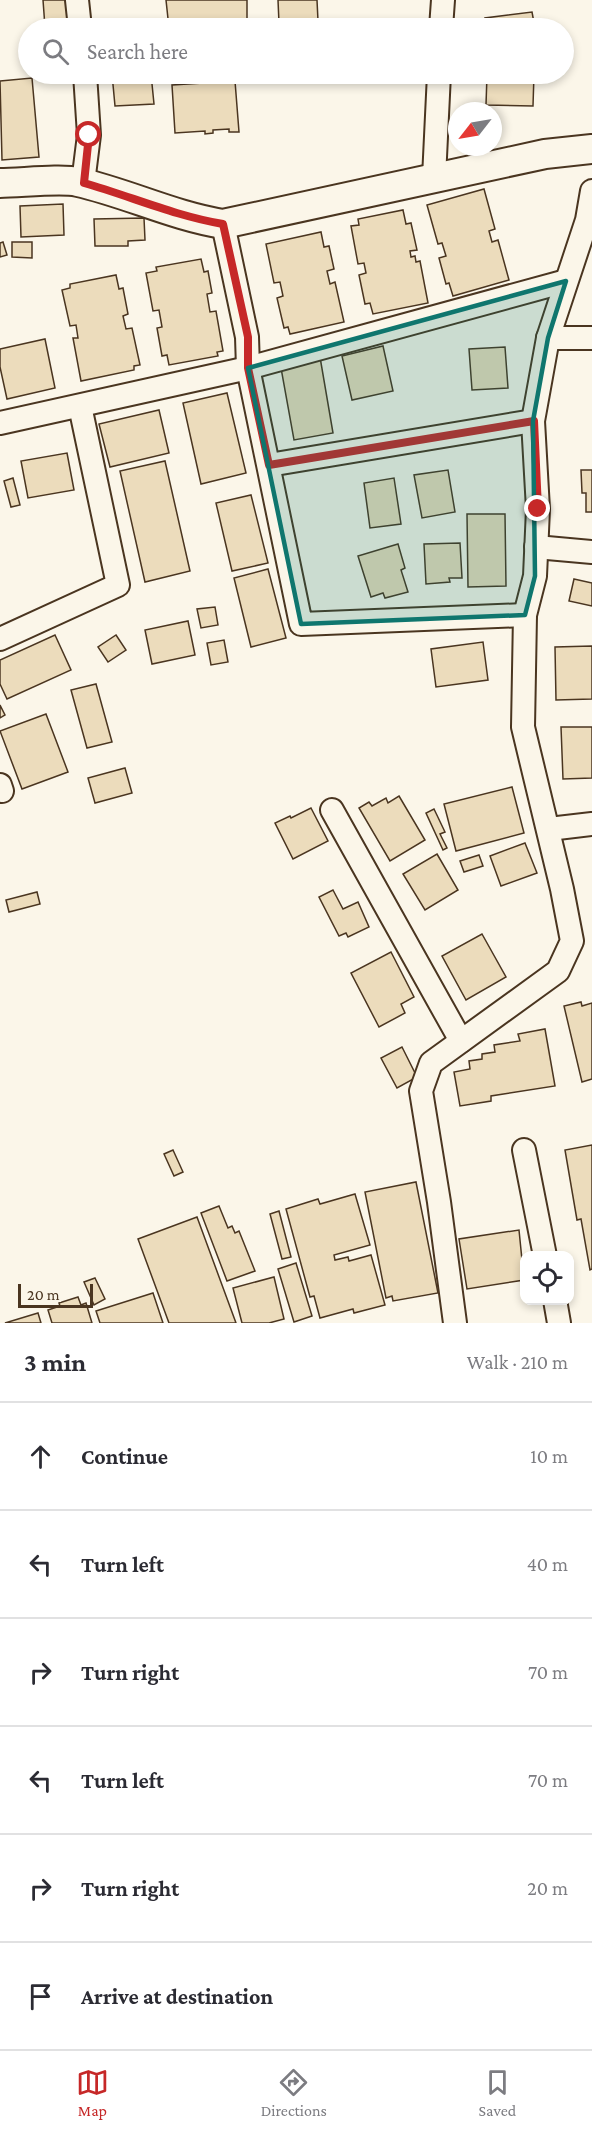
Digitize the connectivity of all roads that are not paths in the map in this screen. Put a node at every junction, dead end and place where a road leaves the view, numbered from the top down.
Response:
1 (77, 0) edge
2 (443, 0) edge
3 (79, 18) edge
4 (442, 18) edge
5 (86, 84) edge
6 (439, 84) edge
7 (592, 148) edge
8 (434, 178) junction
9 (0, 183) edge
10 (84, 183) junction
11 (592, 191) edge
12 (223, 224) junction
13 (566, 281) junction
14 (548, 338) junction
15 (592, 338) edge
16 (248, 368) junction
17 (80, 406) junction
18 (534, 421) junction
19 (0, 423) edge
20 (269, 465) junction
21 (536, 547) junction
22 (592, 552) edge
23 (525, 615) junction
24 (0, 639) edge
25 (332, 810) dead end
26 (592, 824) edge
27 (549, 829) junction
28 (461, 1041) junction
29 (524, 1150) dead end
30 (544, 1251) edge
31 (556, 1305) edge
32 (455, 1323) edge
33 (559, 1323) edge

1 - 3 street
2 - 4 street
5 - 10 street
6 - 8 street
7 - 8 street
8 - 12 street
9 - 10 street
10 - 12 street
11 - 13 street
12 - 16 street
13 - 14 street
13 - 16 street
14 - 15 street
14 - 18 street
16 - 17 street
16 - 20 street
17 - 19 street
17 - 24 street
18 - 20 street
18 - 21 street
20 - 23 street
21 - 22 street
21 - 23 street
23 - 27 street
25 - 28 street
26 - 27 street
27 - 28 street
28 - 32 street
29 - 30 street
31 - 33 street

